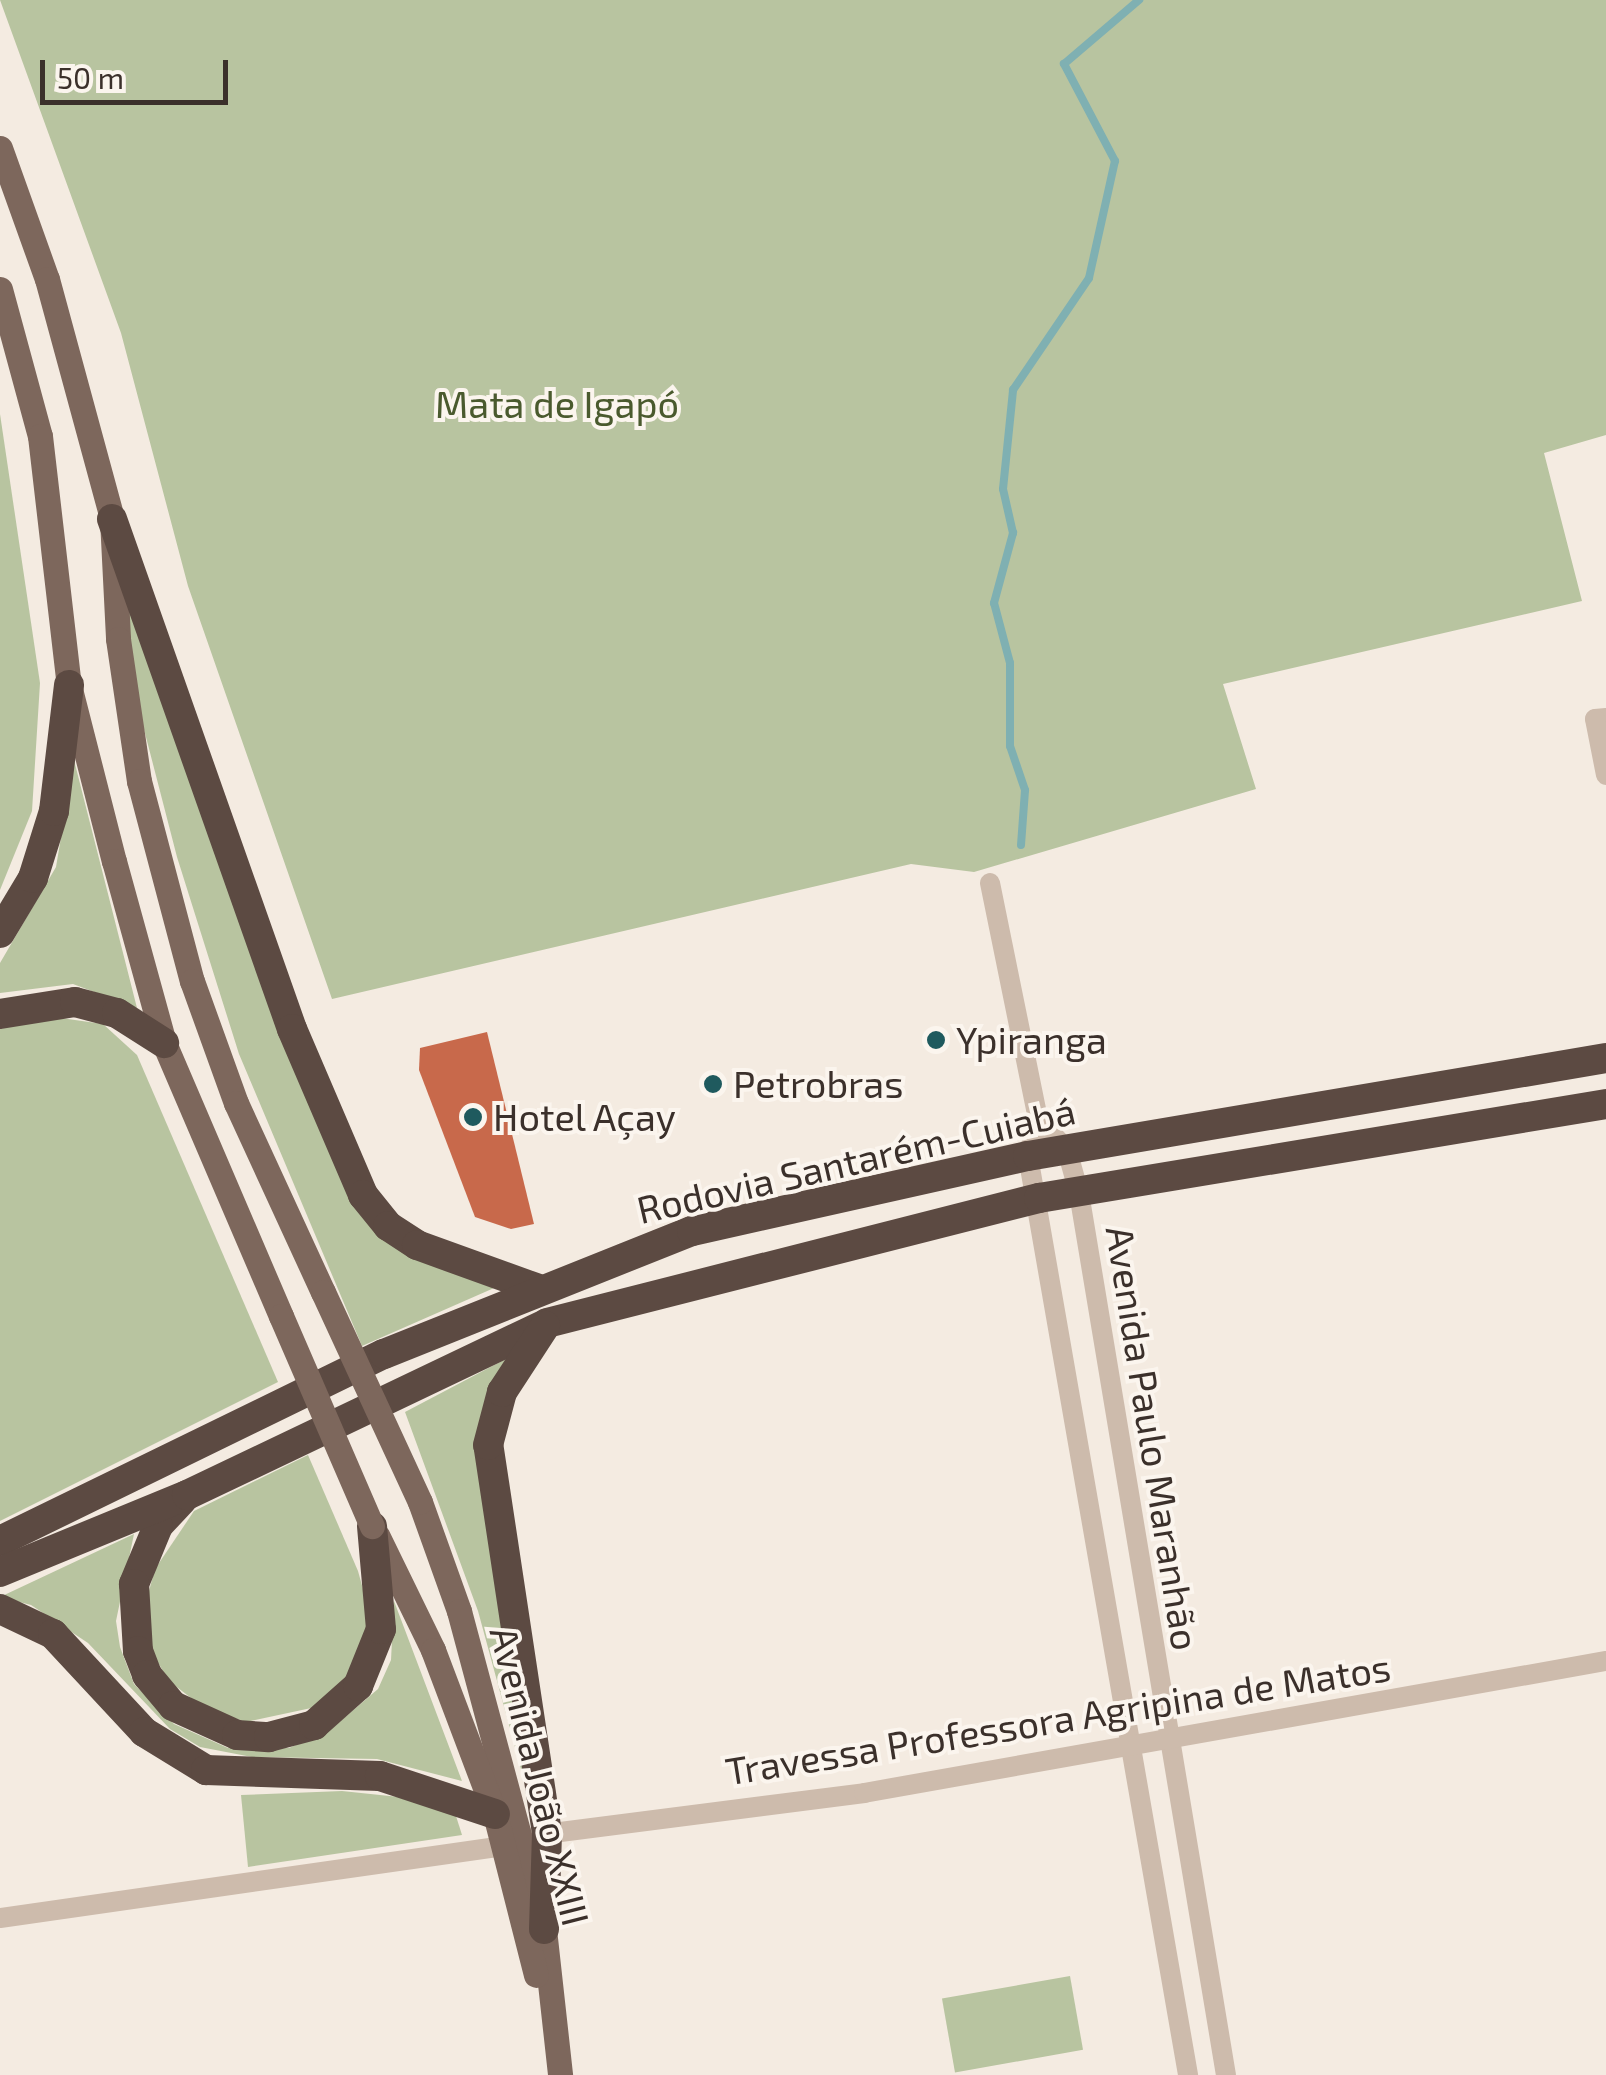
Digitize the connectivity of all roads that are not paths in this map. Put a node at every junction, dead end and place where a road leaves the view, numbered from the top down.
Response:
1 (0, 148) edge
2 (0, 289) edge
3 (112, 518) junction
4 (70, 685) junction
5 (1600, 719) edge
6 (1606, 775) edge
7 (990, 883) dead end
8 (0, 933) edge
9 (0, 1014) edge
10 (164, 1043) junction
11 (1606, 1058) edge
12 (1606, 1104) edge
13 (1038, 1119) junction
14 (1067, 1150) junction
15 (1028, 1156) junction
16 (1079, 1193) junction
17 (1039, 1198) junction
18 (536, 1288) junction
19 (548, 1323) junction
20 (186, 1495) junction
21 (372, 1526) junction
22 (0, 1542) edge
23 (0, 1572) edge
24 (0, 1609) edge
25 (1606, 1661) edge
26 (1166, 1741) junction
27 (1133, 1745) junction
28 (495, 1814) junction
29 (524, 1839) junction
30 (0, 1918) edge
31 (544, 1928) joint
32 (559, 2071) edge
33 (1188, 2075) edge
34 (1226, 2075) edge

1 - 3 main road, Avenida João XXIII
2 - 4 main road
3 - 18 highway
3 - 29 main road, Avenida João XXIII, bridge
4 - 8 highway
4 - 10 main road
5 - 6 street
7 - 13 street, Avenida Paulo Maranhão
9 - 10 highway
10 - 21 main road, bridge
11 - 14 highway, Rodovia Santarém-Cuiabá
12 - 16 highway, Rodovia Santarém-Cuiabá
13 - 14 street, Avenida Paulo Maranhão
13 - 15 street, Avenida Paulo Maranhão
14 - 15 highway, Rodovia Santarém-Cuiabá
14 - 16 street, Avenida Paulo Maranhão
15 - 17 street, Avenida Paulo Maranhão
15 - 18 highway, Rodovia Santarém-Cuiabá
16 - 17 highway, Rodovia Santarém-Cuiabá
16 - 26 street, Avenida Paulo Maranhão
17 - 19 highway, Rodovia Santarém-Cuiabá
17 - 27 street, Avenida Paulo Maranhão
18 - 22 highway, Rodovia Santarém-Cuiabá
19 - 20 highway, Rodovia Santarém-Cuiabá
19 - 29 highway
20 - 21 highway
20 - 23 highway, Rodovia Santarém-Cuiabá
21 - 28 main road
24 - 28 highway
25 - 26 street, Travessa Professora Agripina de Matos
26 - 27 street, Travessa Professora Agripina de Matos
26 - 34 street, Avenida Paulo Maranhão
27 - 29 street, Travessa Professora Agripina de Matos
27 - 33 street, Avenida Paulo Maranhão
28 - 29 main road
29 - 30 street, Travessa Professora Agripina de Matos
29 - 31 highway
29 - 32 main road
31 - 32 main road, Avenida João XXIII

